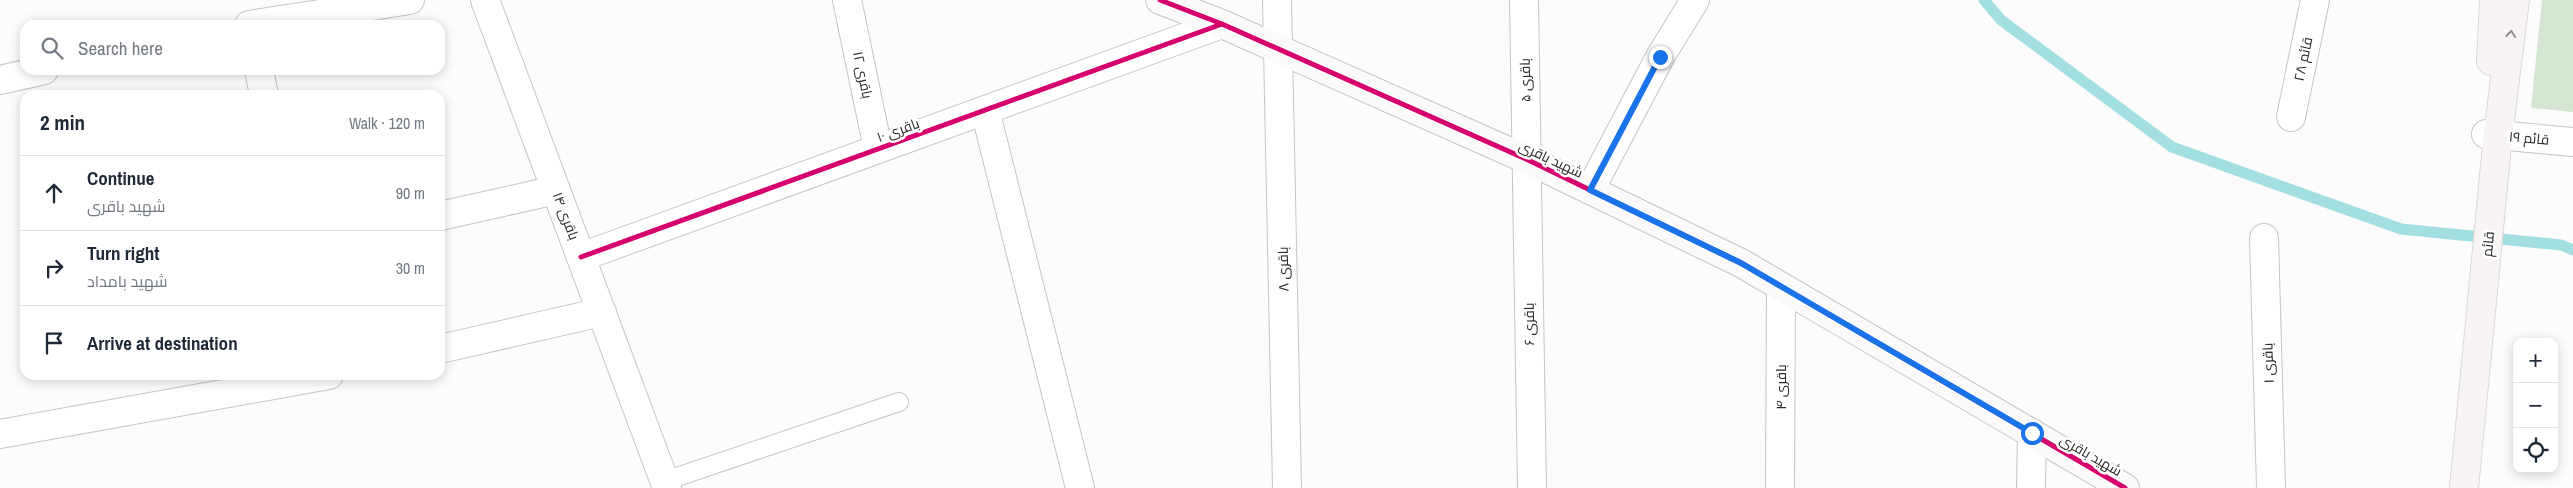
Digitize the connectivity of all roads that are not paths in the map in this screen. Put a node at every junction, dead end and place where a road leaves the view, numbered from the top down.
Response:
1 (410, 0) edge
2 (485, 0) edge
3 (847, 0) edge
4 (1160, 0) edge
5 (1278, 0) edge
6 (1524, 0) edge
7 (1695, 0) edge
8 (2315, 0) edge
9 (2494, 0) edge
10 (2515, 0) edge
11 (282, 20) edge
12 (1222, 24) junction
13 (1278, 50) junction
14 (22, 75) edge
15 (260, 75) edge
16 (0, 80) edge
17 (263, 90) edge
18 (985, 110) junction
19 (2291, 117) dead end
20 (2492, 134) junction
21 (2573, 142) edge
22 (878, 149) junction
23 (1526, 159) junction
24 (556, 190) junction
25 (1590, 190) junction
26 (445, 215) edge
27 (2264, 238) dead end
28 (582, 257) junction
29 (2478, 284) junction
30 (1781, 287) junction
31 (602, 312) junction
32 (445, 348) edge
33 (301, 380) edge
34 (899, 402) dead end
35 (2032, 433) junction
36 (0, 434) edge
37 (666, 485) edge
38 (1080, 488) edge
39 (1287, 488) edge
40 (1532, 488) edge
41 (1780, 488) edge
42 (2031, 488) edge
43 (2125, 488) edge
44 (2271, 488) edge
45 (2451, 488) edge
46 (2464, 488) edge

1 - 11 street
2 - 24 street, باقری ۱۴
3 - 22 street, باقری ۱۲
4 - 12 street, شهید باقری
5 - 13 street, باقری ۸
6 - 23 street, باقری ۵
7 - 25 street
8 - 19 street, قائم ۲۸
9 - 20 main road, قائم
20 -> 10 main road, قائم
12 - 13 street, شهید باقری
12 - 18 street, باقری ۱۰
13 - 23 street, شهید باقری
13 - 39 street, باقری ۸
14 - 16 street
15 - 17 street
18 - 22 street, باقری ۱۰
18 - 38 street
20 - 21 street, قائم ۱۹
20 - 29 main road, قائم
22 - 28 street, باقری ۱۰
23 - 25 street, شهید باقری
23 - 40 street, باقری ۶
24 - 26 street
24 - 28 street, باقری ۱۴
25 - 30 street, شهید باقری
27 - 44 street, باقری ۱
28 - 31 street, باقری ۱۴
29 - 45 main road, قائم
29 - 46 main road, قائم
30 - 35 street, شهید باقری
30 - 41 street, باقری ۴
31 - 32 street
31 - 37 street, باقری ۱۴
33 - 36 street
34 - 37 lane
35 - 42 street
35 - 43 street, شهید باقری

